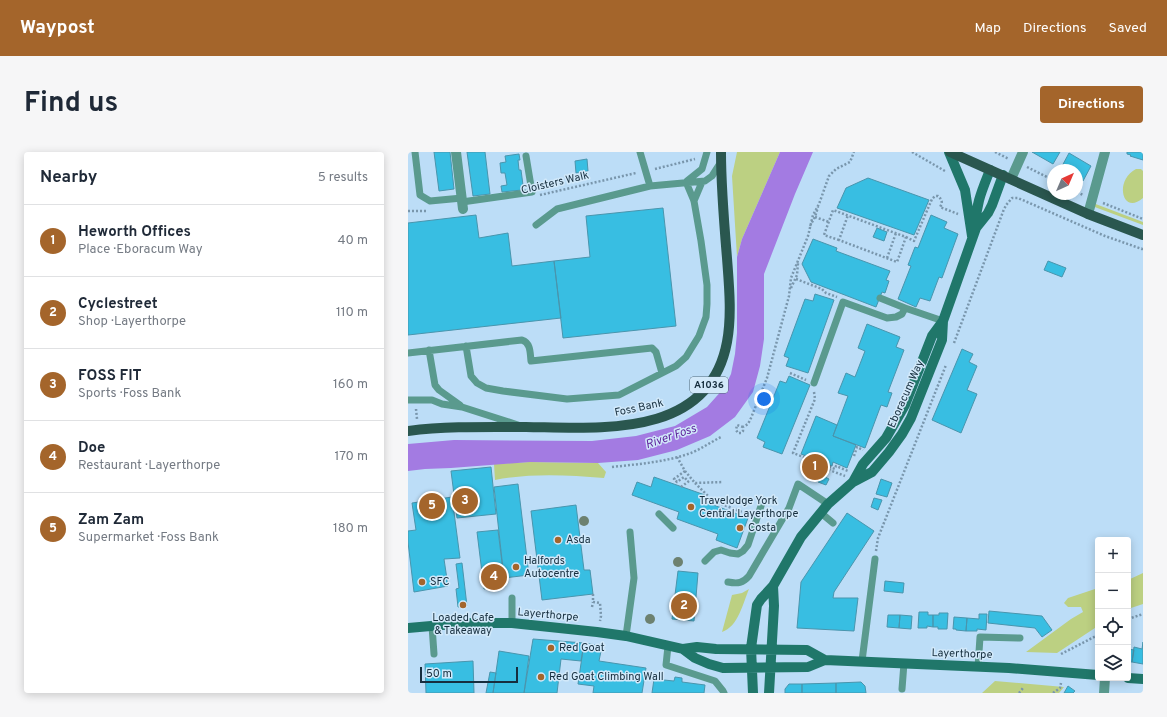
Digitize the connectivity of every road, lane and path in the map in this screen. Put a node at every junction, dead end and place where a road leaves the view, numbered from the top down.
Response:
1 (415, 152) edge
2 (456, 152) edge
3 (640, 152) edge
4 (708, 152) edge
5 (854, 152) edge
6 (912, 152) edge
7 (949, 152) edge
8 (1023, 152) edge
9 (1105, 152) edge
10 (526, 156) dead end
11 (697, 156) dead end
12 (721, 157) edge
13 (990, 170) junction
14 (646, 171) junction
15 (948, 174) dead end
16 (1007, 177) junction
17 (686, 182) junction
18 (702, 182) junction
19 (650, 186) junction
20 (539, 195) dead end
21 (1083, 195) edge
22 (1092, 199) junction
23 (694, 201) junction
24 (462, 203) junction
25 (819, 204) junction
26 (432, 210) dead end
27 (408, 211) edge
28 (1088, 214) junction
29 (848, 215) junction
30 (815, 217) junction
31 (970, 218) junction
32 (1143, 219) edge
33 (829, 222) junction
34 (536, 225) dead end
35 (810, 226) junction
36 (976, 228) junction
37 (896, 233) junction
38 (1143, 235) edge
39 (906, 237) junction
40 (972, 238) junction
41 (838, 240) junction
42 (1143, 248) edge
43 (886, 258) junction
44 (798, 262) junction
45 (796, 279) junction
46 (790, 290) junction
47 (880, 298) dead end
48 (843, 302) junction
49 (905, 308) junction
50 (943, 321) junction
51 (466, 346) junction
52 (952, 349) dead end
53 (429, 350) junction
54 (408, 353) edge
55 (946, 363) dead end
56 (662, 374) junction
57 (790, 374) dead end
58 (814, 383) junction
59 (412, 400) edge
60 (462, 406) junction
61 (525, 427) junction
62 (743, 427) dead end
63 (413, 430) edge
64 (721, 437) dead end
65 (677, 457) junction
66 (808, 459) junction
67 (810, 464) dead end
68 (825, 465) junction
69 (612, 468) dead end
70 (685, 471) junction
71 (852, 477) junction
72 (691, 479) junction
73 (688, 481) junction
74 (723, 482) dead end
75 (695, 483) junction
76 (681, 487) dead end
77 (763, 500) dead end
78 (828, 504) junction
79 (821, 513) junction
80 (659, 514) dead end
81 (757, 518) junction
82 (833, 523) dead end
83 (672, 528) dead end
84 (630, 532) dead end
85 (875, 559) joint
86 (705, 561) dead end
87 (728, 582) dead end
88 (773, 586) junction
89 (593, 594) dead end
90 (512, 598) dead end
91 (594, 602) junction
92 (592, 607) dead end
93 (1143, 614) edge
94 (1131, 618) edge
95 (512, 623) junction
96 (432, 626) junction
97 (408, 628) edge
98 (597, 632) junction
99 (626, 636) junction
100 (1095, 637) edge
101 (1020, 638) dead end
102 (668, 646) junction
103 (751, 648) junction
104 (683, 649) junction
105 (772, 649) junction
106 (434, 654) dead end
107 (1061, 654) dead end
108 (825, 660) junction
109 (862, 661) junction
110 (904, 663) junction
111 (978, 666) junction
112 (752, 668) junction
113 (771, 668) junction
114 (1095, 675) edge
115 (1131, 678) edge
116 (1143, 679) edge
117 (1105, 681) edge
118 (1023, 688) dead end
119 (902, 689) dead end
120 (724, 693) edge
121 (753, 693) edge
122 (769, 693) edge
123 (1019, 693) edge
124 (1104, 693) edge

1 - 24 lane
2 - 24 street
3 - 14 lane
4 - 17 lane
5 - 25 path
6 - 15 path
7 - 13 main road
7 - 31 street
8 - 16 street
9 - 22 street
10 - 24 lane
11 - 14 path, Cloisters Walk
12 - 18 lane
12 - 61 main road, Foss Bank / A1036
13 - 16 main road
13 - 36 street, Eboracum Way
14 - 19 lane
14 - 20 path, Cloisters Walk
16 - 28 main road
16 - 36 street, Eboracum Way
17 - 18 lane
17 - 19 lane
17 - 23 lane
18 - 23 lane
19 - 34 lane
21 - 22 path
22 - 28 street
22 - 32 path
23 - 56 lane
25 - 30 path
25 - 35 path
26 - 27 path
28 - 38 main road
29 - 33 path
29 - 37 path
29 - 41 path
30 - 33 path
30 - 35 path
31 - 39 path
31 - 40 street
33 - 41 path
35 - 44 path
36 - 40 street, Eboracum Way
37 - 39 path
37 - 43 path
39 - 43 path
40 - 50 street, Eboracum Way
41 - 43 path
42 - 52 path
44 - 45 path
44 - 46 path
45 - 46 path
45 - 48 path
46 - 62 path
47 - 49 lane
48 - 49 lane
48 - 58 lane
49 - 50 lane
50 - 71 street, Eboracum Way
51 - 53 lane
51 - 56 lane
51 - 56 lane
53 - 54 lane
53 - 60 lane
55 - 85 path
57 - 58 path
58 - 66 path
59 - 60 lane
59 - 63 path
60 - 61 lane
61 - 63 main road, Foss Bank / A1036
64 - 65 path
65 - 69 path
65 - 70 path
66 - 67 path
66 - 68 path
68 - 71 path
68 - 71 path
70 - 72 path
70 - 73 path
71 - 78 street, Eboracum Way
72 - 73 path
72 - 75 path
73 - 76 path
74 - 75 path
75 - 81 path
77 - 81 lane
78 - 79 street, Eboracum Way
78 - 87 lane
79 - 82 lane
79 - 88 street, Eboracum Way
80 - 83 lane
81 - 86 lane
84 - 99 lane
85 - 109 lane
88 - 103 street, Eboracum Way
88 - 105 street
89 - 91 path
90 - 95 lane
91 - 92 path
91 - 98 path
93 - 94 path
95 - 96 street, Layerthorpe
95 - 98 street, Layerthorpe
96 - 97 street, Layerthorpe
96 - 106 lane
98 - 99 street, Layerthorpe
99 - 102 street, Layerthorpe
100 - 107 path
101 - 111 lane
102 - 104 street, Layerthorpe
102 - 120 lane
103 - 104 street, Layerthorpe
103 - 105 street, Layerthorpe
103 - 112 street, Eboracum Way
104 - 112 street, Layerthorpe
105 - 108 street, Layerthorpe
105 - 113 street
108 - 109 street, Layerthorpe
108 - 113 street, Layerthorpe
109 - 110 street, Layerthorpe
110 - 111 street, Layerthorpe
110 - 119 lane
111 - 114 street, Layerthorpe
112 - 113 street, Layerthorpe
112 - 121 street, Eboracum Way
113 - 122 street
115 - 116 street
117 - 124 street
118 - 123 path

